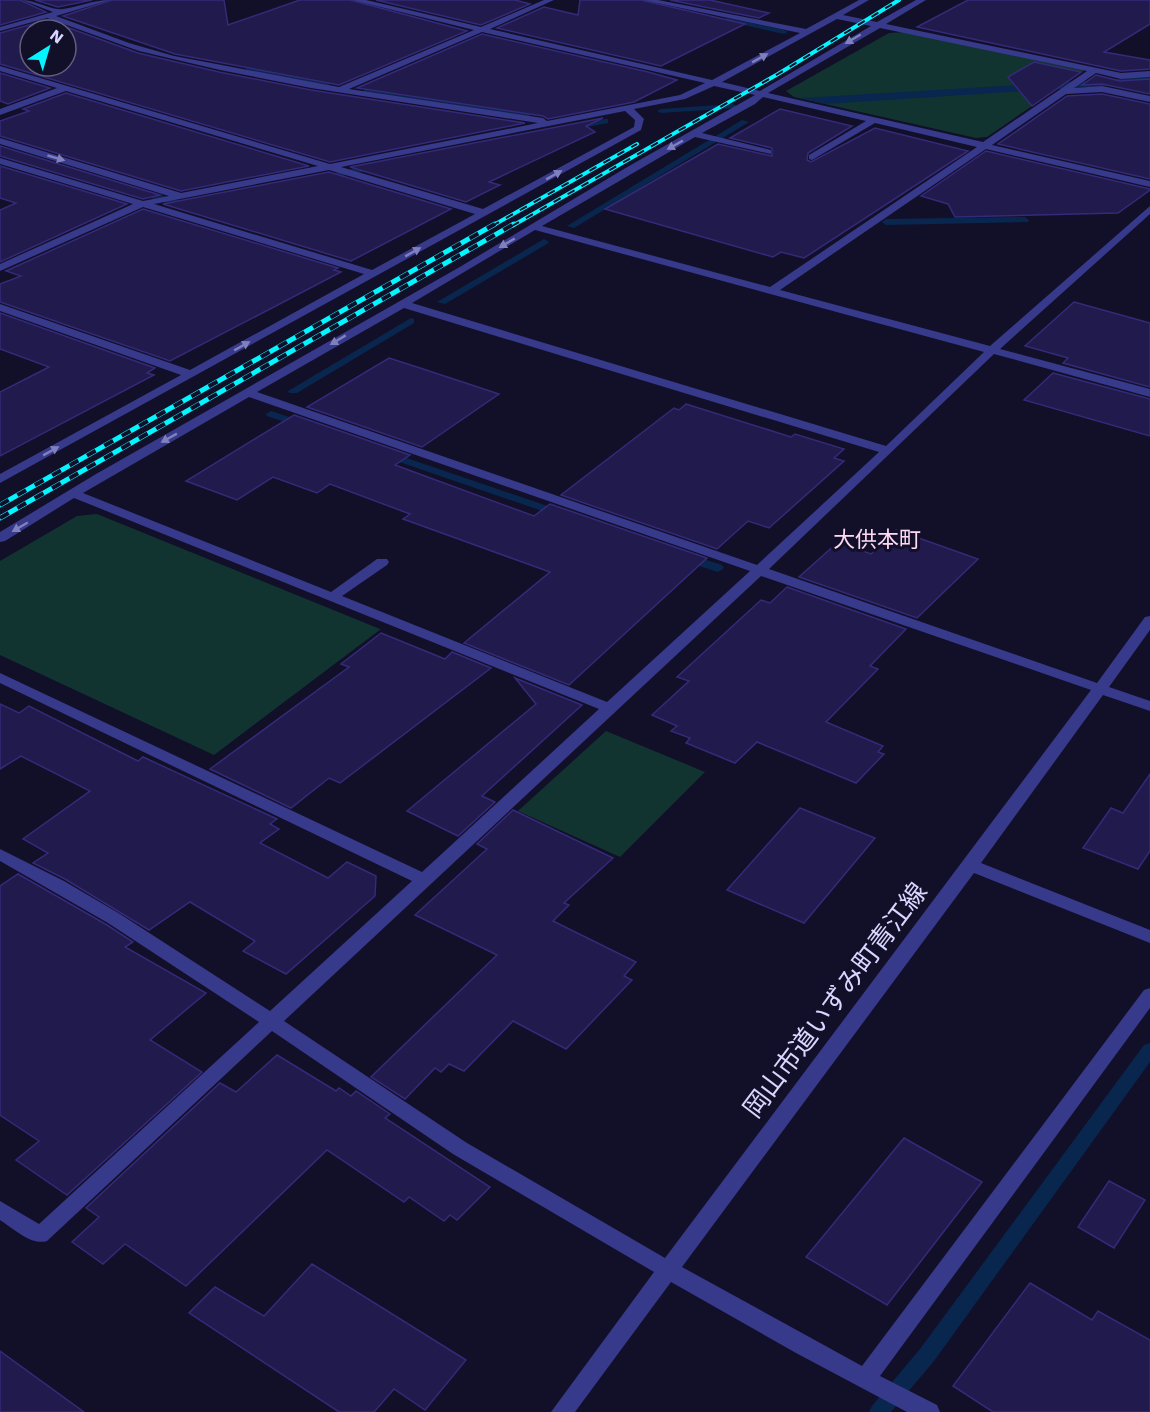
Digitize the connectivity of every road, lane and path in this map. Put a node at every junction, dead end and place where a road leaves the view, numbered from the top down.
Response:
1 (26, 0) edge
2 (106, 0) edge
3 (356, 0) edge
4 (550, 0) edge
5 (647, 0) edge
6 (865, 0) edge
7 (922, 0) edge
8 (62, 13) junction
9 (48, 16) junction
10 (836, 16) junction
11 (879, 25) junction
12 (0, 29) edge
13 (483, 29) junction
14 (807, 32) junction
15 (0, 68) edge
16 (1095, 70) junction
17 (1150, 74) edge
18 (713, 83) junction
19 (65, 88) junction
20 (341, 89) junction
21 (1066, 90) junction
22 (761, 94) junction
23 (1150, 99) edge
24 (627, 108) junction
25 (0, 112) edge
26 (873, 120) junction
27 (554, 122) junction
28 (695, 134) junction
29 (0, 141) edge
30 (982, 145) junction
31 (768, 152) dead end
32 (812, 157) dead end
33 (0, 160) edge
34 (327, 167) junction
35 (1150, 184) edge
36 (177, 196) junction
37 (147, 203) junction
38 (1150, 209) edge
39 (484, 213) junction
40 (535, 227) junction
41 (0, 268) edge
42 (374, 274) junction
43 (771, 291) junction
44 (403, 304) junction
45 (0, 307) edge
46 (992, 350) junction
47 (190, 374) junction
48 (249, 393) junction
49 (1150, 393) edge
50 (888, 451) junction
51 (0, 479) edge
52 (75, 494) junction
53 (0, 538) edge
54 (382, 562) dead end
55 (758, 571) junction
56 (332, 597) junction
57 (1150, 620) edge
58 (0, 677) edge
59 (1099, 689) junction
60 (1150, 706) edge
61 (609, 708) junction
62 (0, 854) edge
63 (971, 865) junction
64 (423, 879) junction
65 (1150, 937) edge
66 (1150, 995) edge
67 (271, 1019) junction
68 (0, 1209) edge
69 (668, 1270) junction
70 (873, 1382) junction
71 (917, 1408) edge
72 (562, 1412) edge

1 - 8 street
2 - 8 street
3 - 13 street
4 - 13 street
5 - 14 street
6 - 10 street
7 - 11 street
8 - 9 street
9 - 12 street
9 - 20 street
10 - 11 street
10 - 14 street
11 - 16 street
11 -> 22 street
13 - 18 street
13 - 20 street
18 -> 14 street
15 - 19 street
16 - 17 street
16 - 21 street
18 - 22 street
18 - 24 street
19 - 25 street
19 - 34 street
20 - 27 street
21 - 23 street
21 - 30 street
22 - 26 street
22 - 28 street
24 - 27 street
39 -> 24 street
26 - 30 street
26 - 32 street
27 - 34 street
28 - 31 street
28 -> 40 street
29 -> 36 street
30 - 35 street
30 - 43 street
33 - 37 street
34 - 36 street
34 - 39 street
36 - 37 street
37 - 41 street
37 - 42 street
38 - 46 street
42 -> 39 street
40 - 43 street
40 -> 44 street
47 -> 42 street
43 - 46 street
44 -> 48 street
44 - 50 street
45 - 47 street
46 - 49 street
46 - 50 street
51 -> 47 street
48 -> 52 street
48 - 55 street
50 - 55 street
52 -> 53 street
52 - 56 street
54 - 56 street
55 - 59 street
55 - 61 street
56 - 61 street
57 - 59 street, 岡山市道いずみ町青江線
58 - 64 street
59 - 60 street
59 - 63 street, 岡山市道いずみ町青江線
61 - 64 street
62 - 67 street
63 - 65 street
63 - 69 street, 岡山市道いずみ町青江線
64 - 67 street
66 - 70 street
67 - 68 street
67 - 69 street
69 - 70 street
69 - 72 street, 岡山市道いずみ町青江線
70 - 71 street

